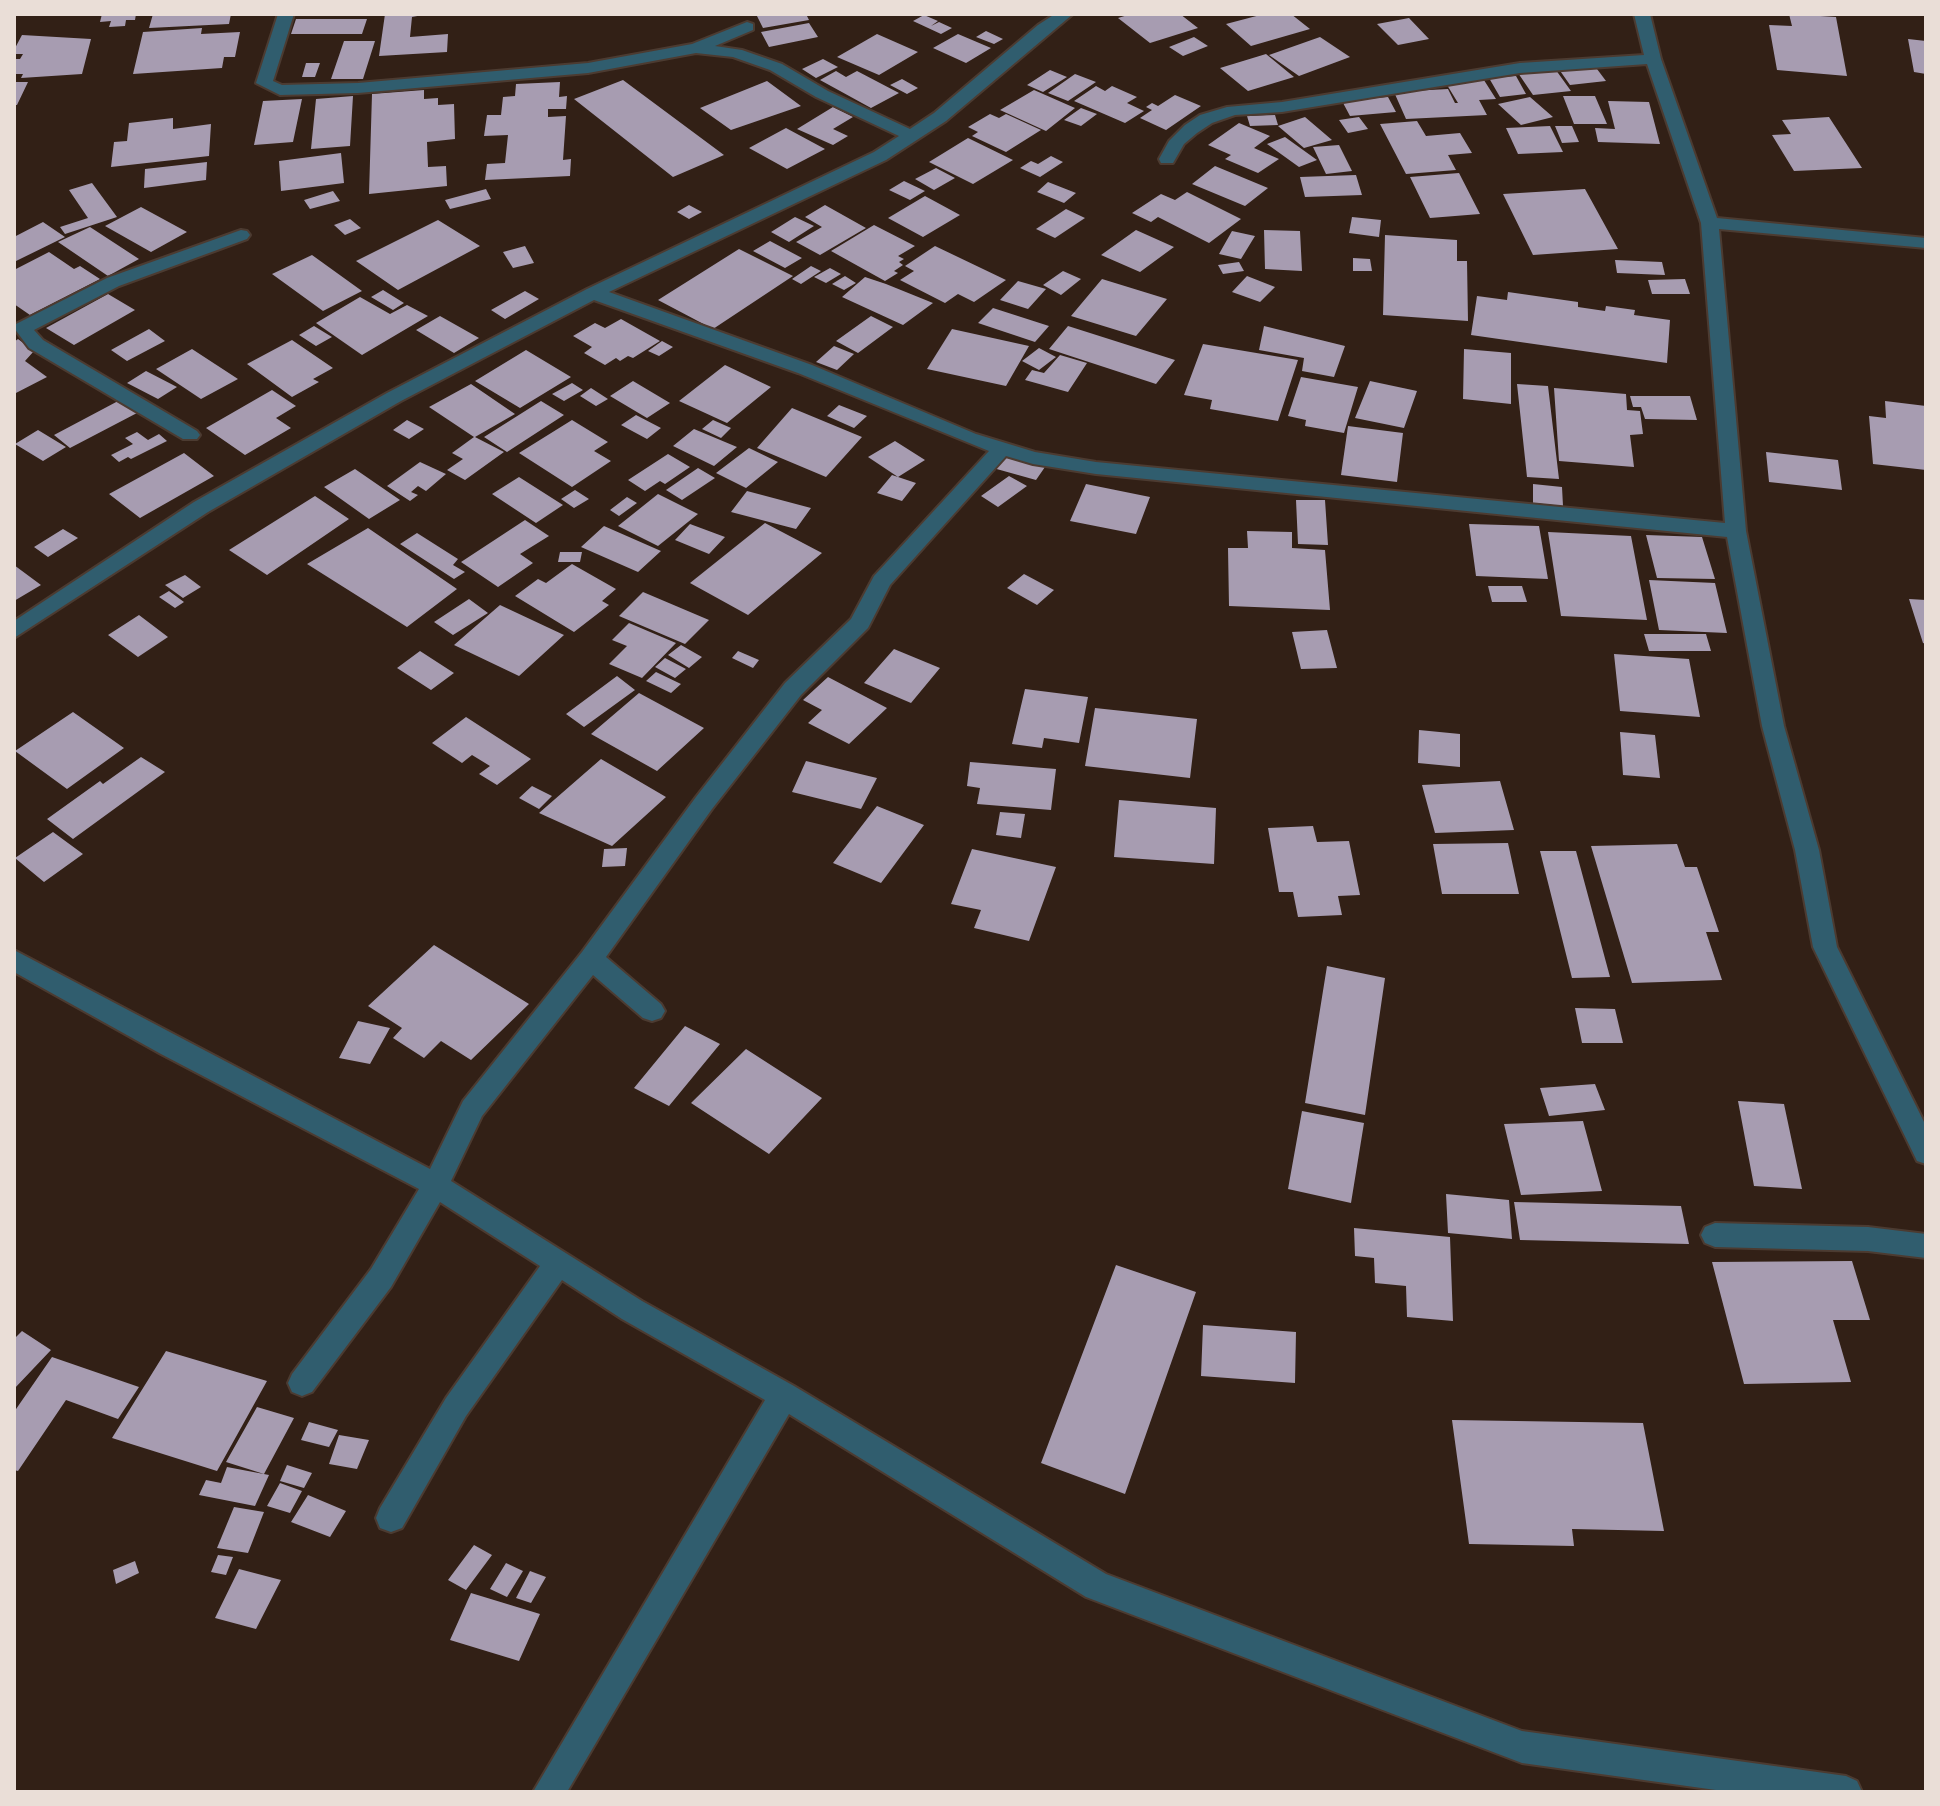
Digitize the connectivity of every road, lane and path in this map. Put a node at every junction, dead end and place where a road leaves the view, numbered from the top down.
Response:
1 (286, 14) edge
2 (1065, 14) edge
3 (1642, 14) edge
4 (747, 27) dead end
5 (696, 48) junction
6 (1653, 59) junction
7 (912, 136) junction
8 (1167, 159) dead end
9 (1710, 223) junction
10 (241, 235) dead end
11 (1926, 243) edge
12 (593, 293) junction
13 (190, 435) dead end
14 (1002, 448) junction
15 (1736, 531) junction
16 (14, 631) edge
17 (591, 959) junction
18 (14, 960) edge
19 (652, 1011) dead end
20 (1926, 1153) edge
21 (436, 1185) junction
22 (1715, 1235) dead end
23 (1926, 1246) edge
24 (559, 1262) junction
25 (302, 1383) dead end
26 (784, 1395) junction
27 (391, 1518) dead end
28 (549, 1792) edge
29 (1846, 1792) edge

1 - 5 street
2 - 7 street
3 - 6 street
4 - 5 street
5 - 7 street
6 - 8 street
6 - 9 street
7 - 12 street
9 - 11 street
9 - 15 street
10 - 13 street
12 - 14 street
12 - 16 street
14 - 15 street
14 - 17 street
15 - 20 street
17 - 19 street
17 - 21 street
18 - 21 street
21 - 24 street
21 - 25 street
22 - 23 street
24 - 26 street
24 - 27 street
26 - 28 street
26 - 29 street

